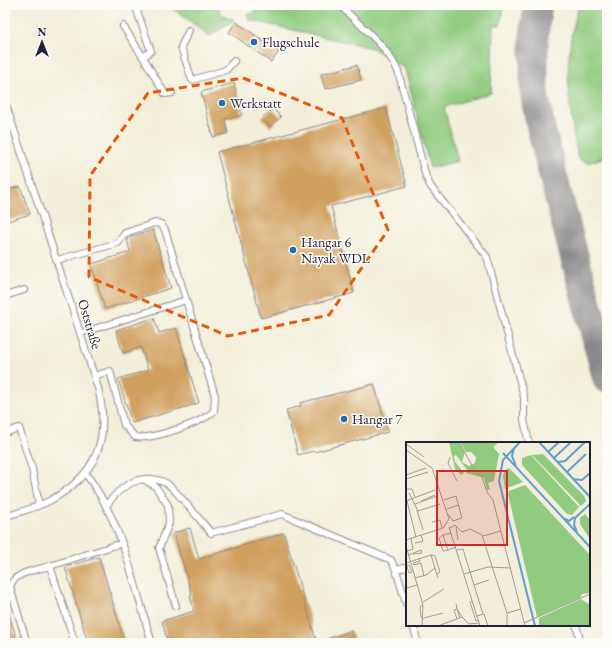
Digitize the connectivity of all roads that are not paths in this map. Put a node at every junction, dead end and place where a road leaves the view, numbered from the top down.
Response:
1 (135, 5) edge
2 (340, 5) edge
3 (123, 26) dead end
4 (189, 30) dead end
5 (143, 57) junction
6 (234, 61) dead end
7 (172, 93) dead end
8 (5, 102) edge
9 (57, 260) junction
10 (24, 290) dead end
11 (5, 296) edge
12 (186, 300) junction
13 (80, 333) junction
14 (94, 376) junction
15 (5, 433) edge
16 (529, 442) edge
17 (86, 474) junction
18 (145, 480) junction
19 (39, 505) junction
20 (106, 506) junction
21 (5, 517) edge
22 (122, 543) junction
23 (50, 566) junction
24 (406, 567) edge
25 (396, 570) junction
26 (406, 603) edge
27 (176, 606) dead end
28 (413, 626) edge
29 (576, 626) edge
30 (27, 643) edge
31 (74, 643) edge
32 (152, 643) edge
33 (418, 643) edge
34 (581, 643) edge

1 - 5 lane
2 - 16 lane
3 - 5 lane
4 - 6 lane
5 - 7 lane
8 - 9 lane, Oststraße
9 - 12 lane
9 - 13 lane, Oststraße
10 - 11 lane
12 - 13 lane
12 - 14 lane
13 - 14 lane, Oststraße
14 - 17 lane, Oststraße
15 - 19 lane
17 - 19 lane, Oststraße
17 - 20 lane
18 - 20 lane
18 - 25 lane
18 - 27 lane
19 - 21 lane, Oststraße
20 - 22 lane
22 - 23 lane
22 - 32 lane
23 - 30 lane
23 - 31 lane
24 - 25 lane
25 - 26 lane
28 - 33 lane
29 - 34 lane

